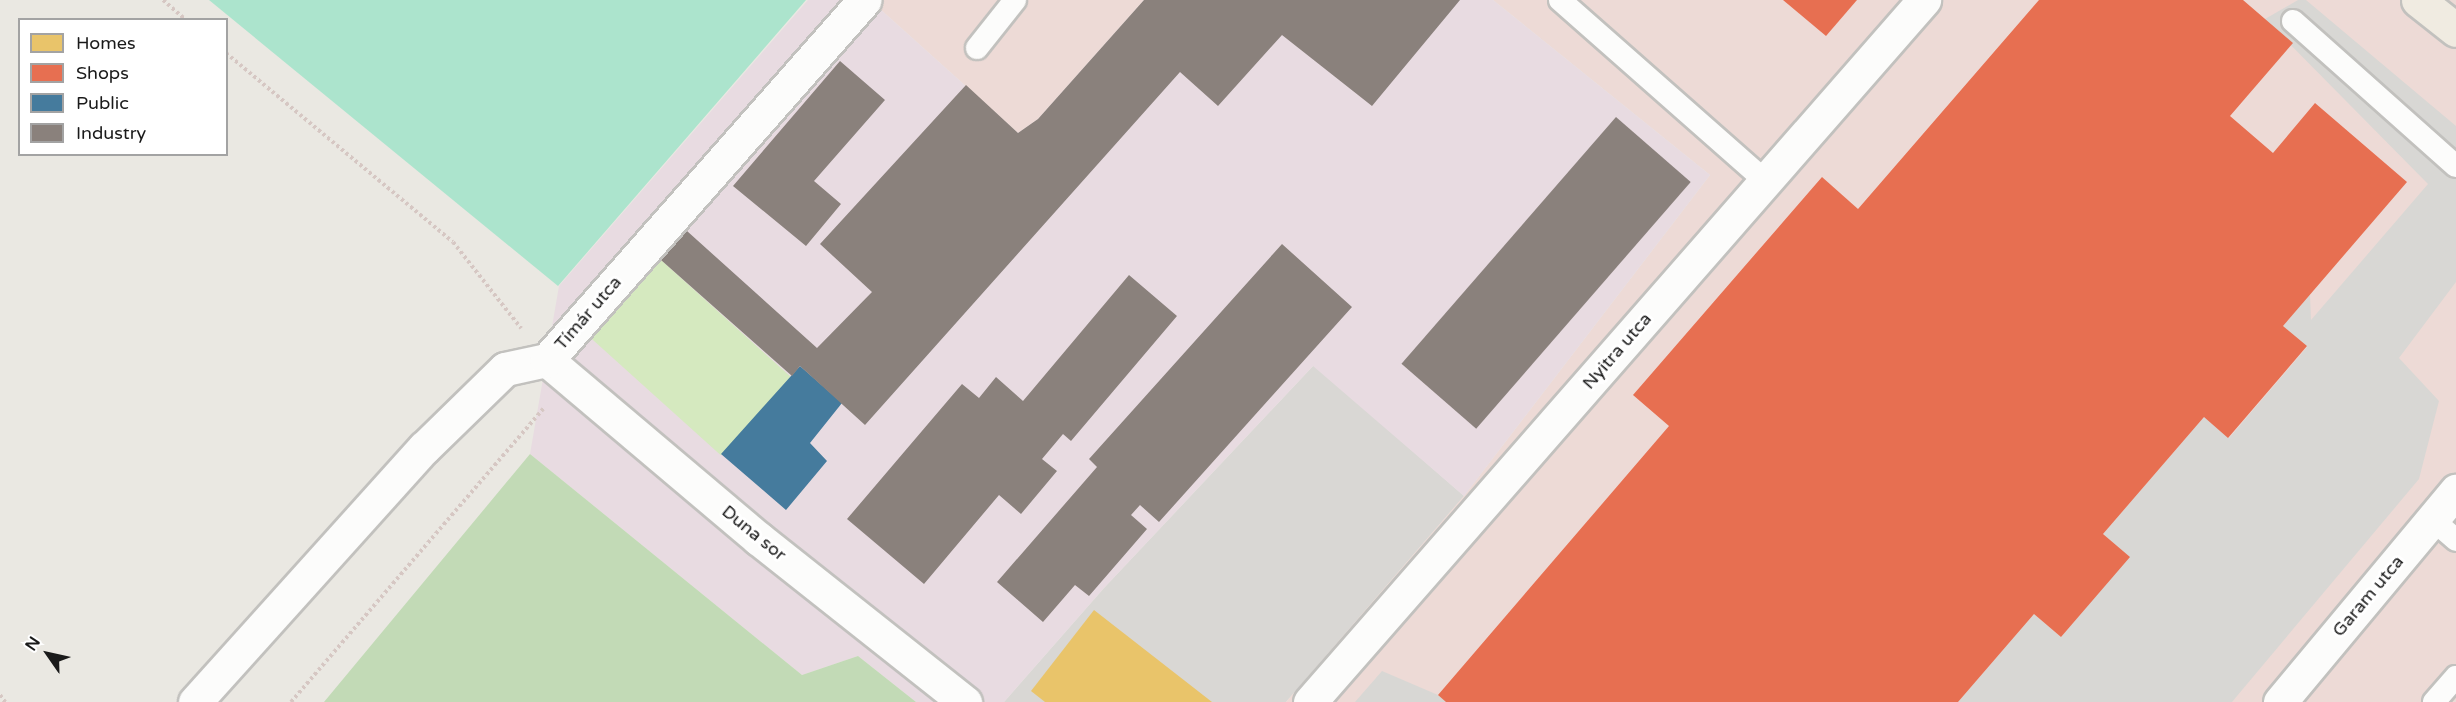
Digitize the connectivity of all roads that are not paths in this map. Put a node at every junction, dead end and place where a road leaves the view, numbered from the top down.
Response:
1 (864, 0) edge
2 (1015, 0) edge
3 (1560, 0) edge
4 (1924, 0) edge
5 (2418, 0) edge
6 (2293, 21) dead end
7 (2456, 30) edge
8 (978, 48) dead end
9 (2456, 166) edge
10 (1766, 182) junction
11 (558, 369) junction
12 (2456, 491) edge
13 (2444, 530) edge
14 (2456, 677) edge
15 (195, 702) edge
16 (965, 702) edge
17 (1310, 702) edge
18 (2280, 702) edge
19 (2434, 702) edge

1 - 11 street, Tímár utca
2 - 8 lane
3 - 10 lane
4 - 10 street, Nyitra utca
5 - 7 main road
6 - 9 lane
10 - 17 street, Nyitra utca
11 - 15 street, Tímár utca
11 - 16 street, Duna sor
12 - 13 street, Garam utca
13 - 18 street, Garam utca
14 - 19 lane

